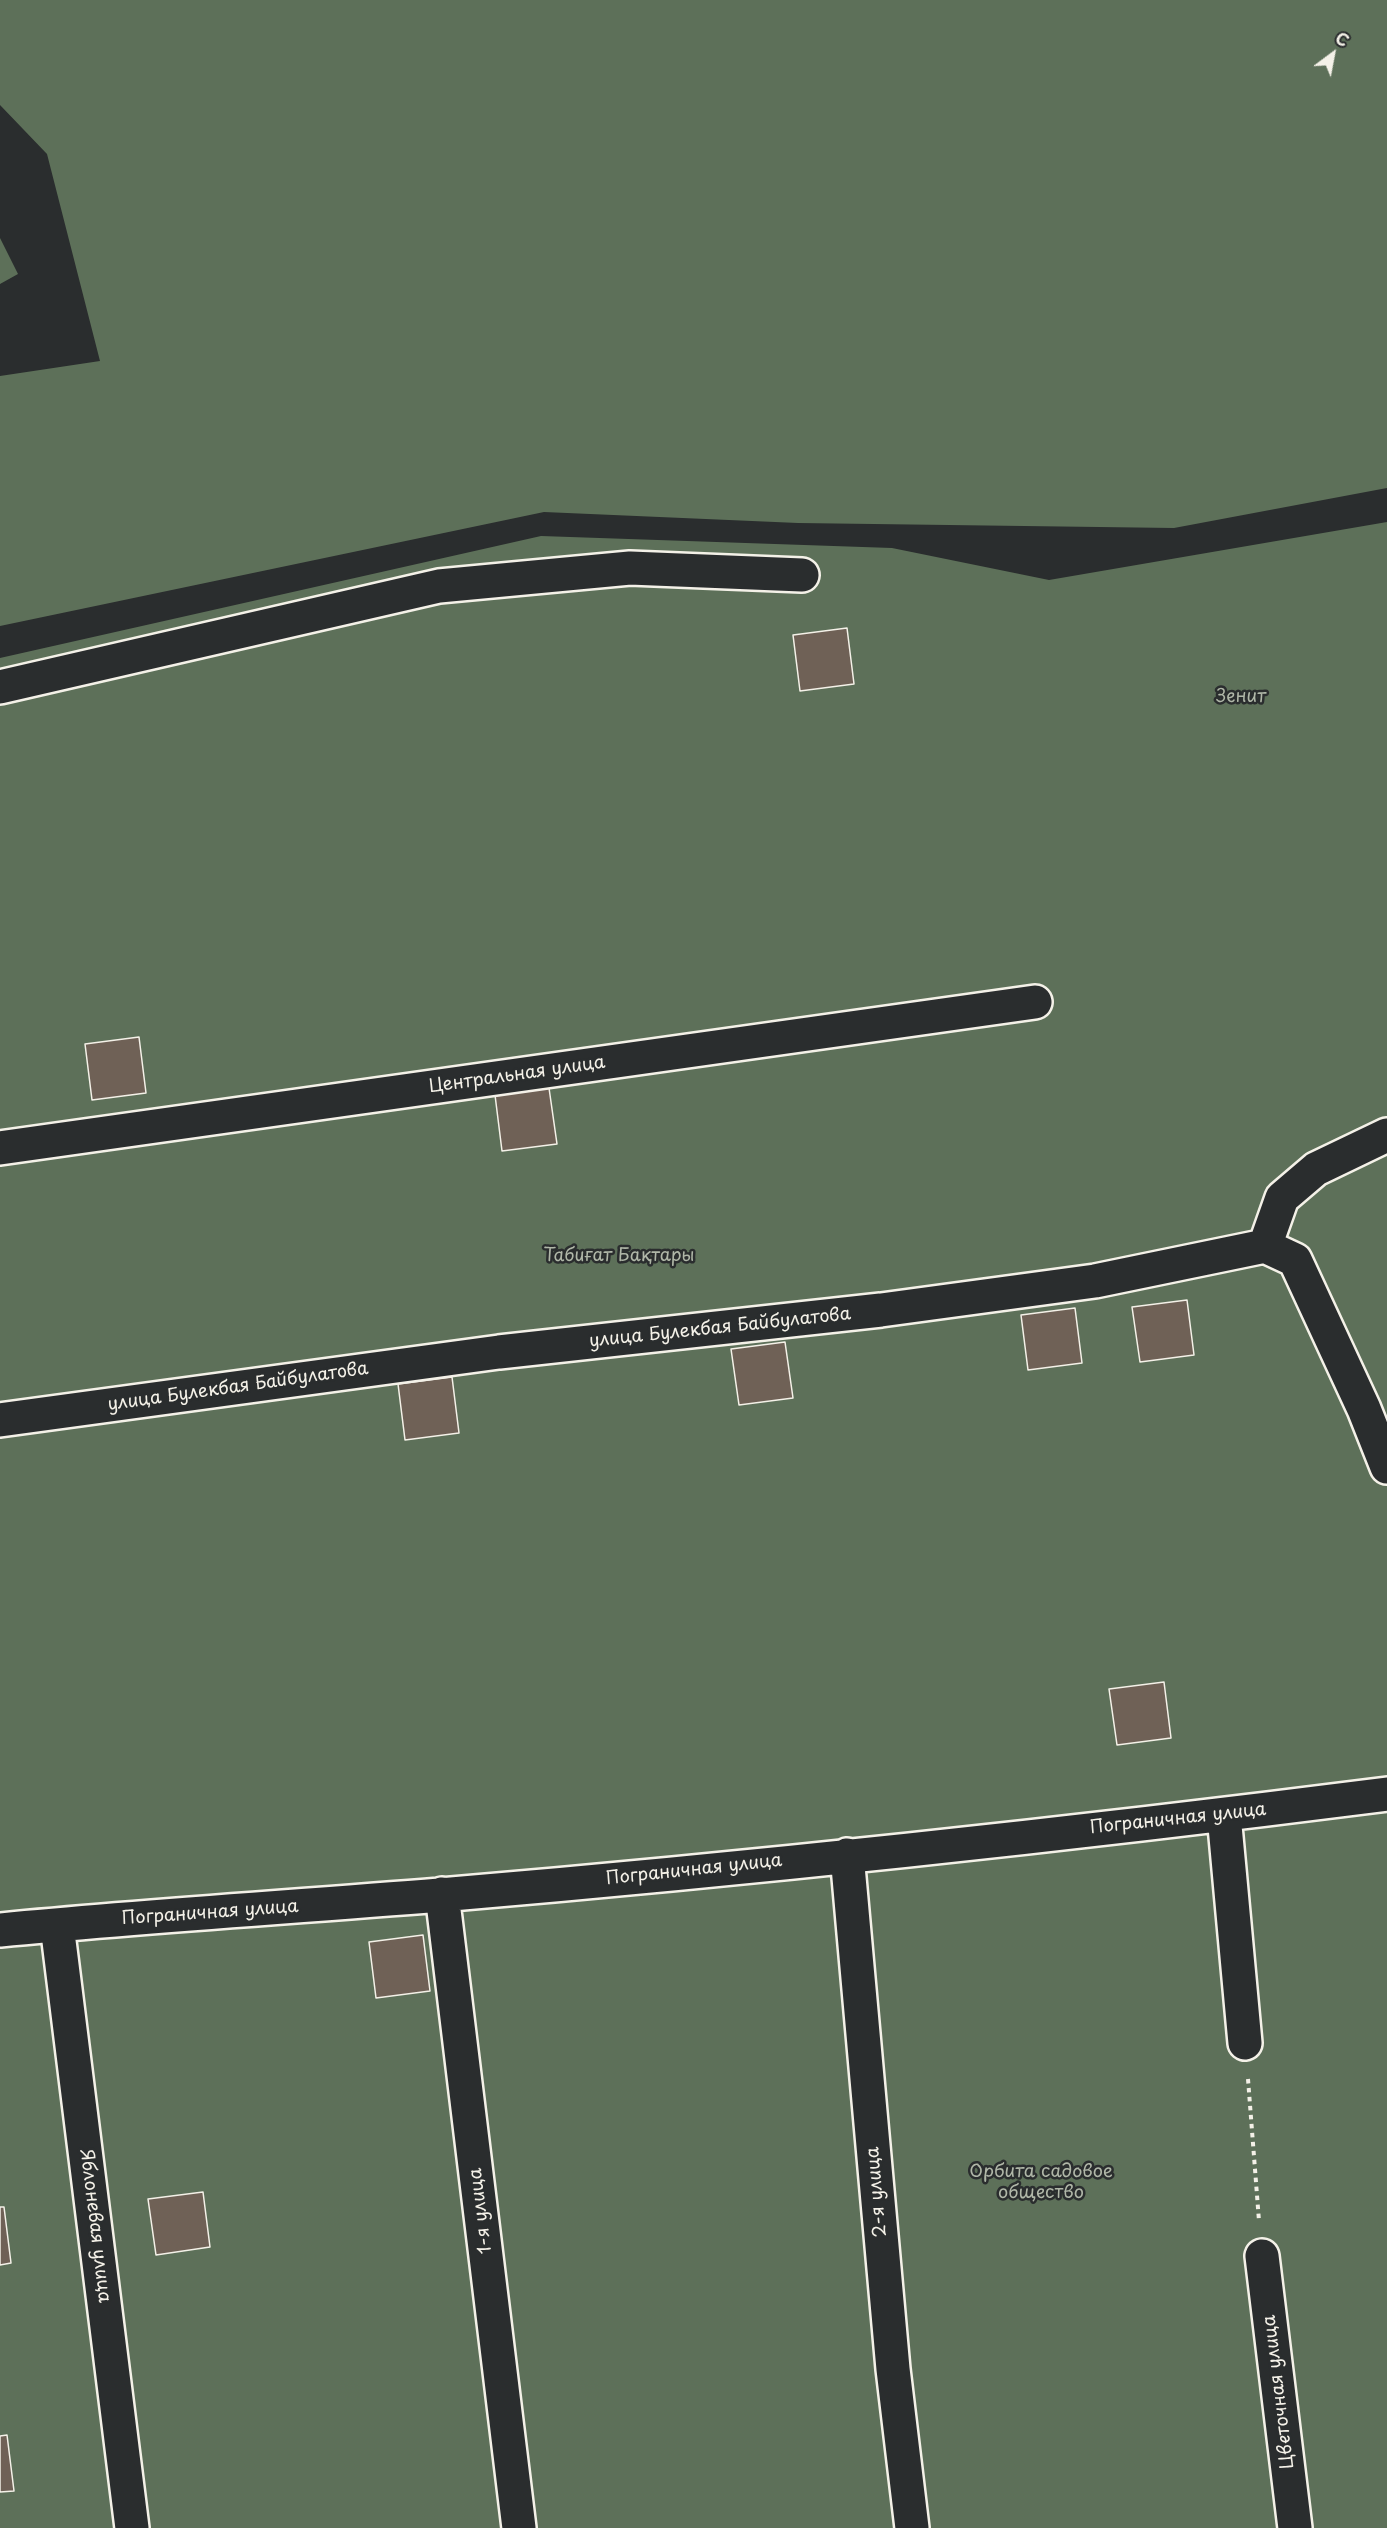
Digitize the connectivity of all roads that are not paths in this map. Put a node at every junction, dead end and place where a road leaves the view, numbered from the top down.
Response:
1 (802, 575) dead end
2 (0, 687) edge
3 (1035, 1002) dead end
4 (1387, 1135) edge
5 (0, 1148) edge
6 (1265, 1246) junction
7 (0, 1420) edge
8 (1387, 1467) edge
9 (1387, 1794) edge
10 (1224, 1815) junction
11 (847, 1855) junction
12 (442, 1894) junction
13 (57, 1925) junction
14 (0, 1930) edge
15 (1245, 2043) road end
16 (1262, 2256) road end
17 (132, 2528) edge
18 (519, 2528) edge
19 (912, 2528) edge
20 (1295, 2528) edge

1 - 2 street
3 - 5 street, Центральная улица
4 - 6 street
6 - 7 street, улица Булекбая Байбулатова
6 - 8 street
9 - 10 street, Пограничная улица
10 - 11 street, Пограничная улица
10 - 15 street
11 - 12 street, Пограничная улица
11 - 19 street, 2-я улица
12 - 13 street, Пограничная улица
12 - 18 street, 1-я улица
13 - 14 street, Пограничная улица
13 - 17 street, Яблоневая улица
16 - 20 street, Цветочная улица

